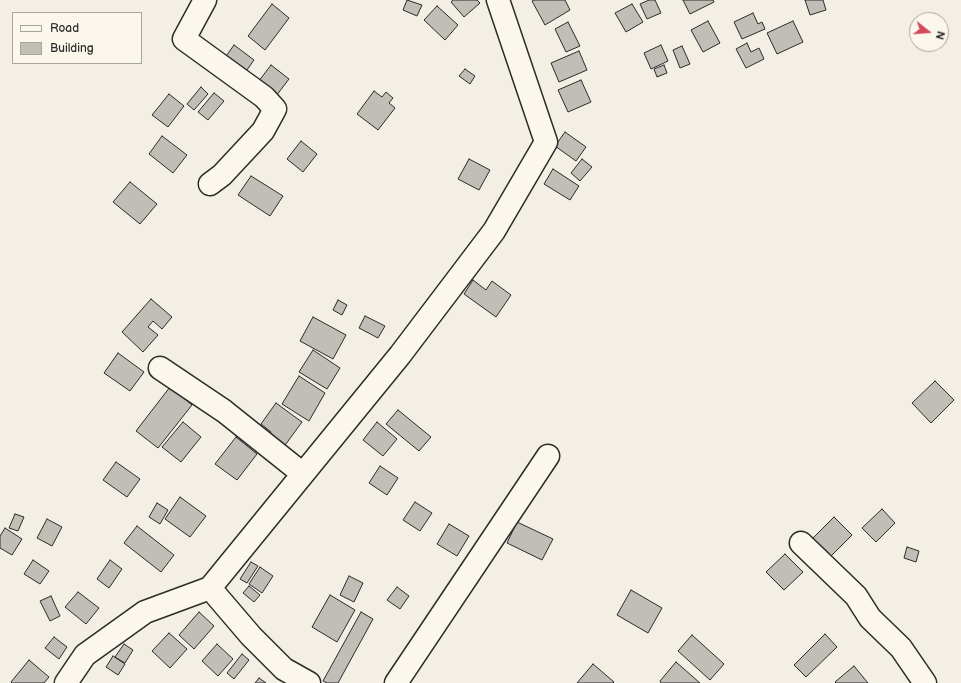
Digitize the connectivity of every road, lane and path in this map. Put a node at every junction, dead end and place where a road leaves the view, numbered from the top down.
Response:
1 (205, 0) edge
2 (498, 0) edge
3 (210, 184) dead end
4 (160, 368) dead end
5 (548, 456) dead end
6 (303, 474) junction
7 (801, 543) dead end
8 (210, 588) junction
9 (66, 683) edge
10 (309, 683) edge
11 (396, 683) edge
12 (925, 683) edge

1 - 3 street
2 - 6 street
4 - 6 street
5 - 11 street
6 - 8 street
7 - 12 street
8 - 9 street
8 - 10 street

